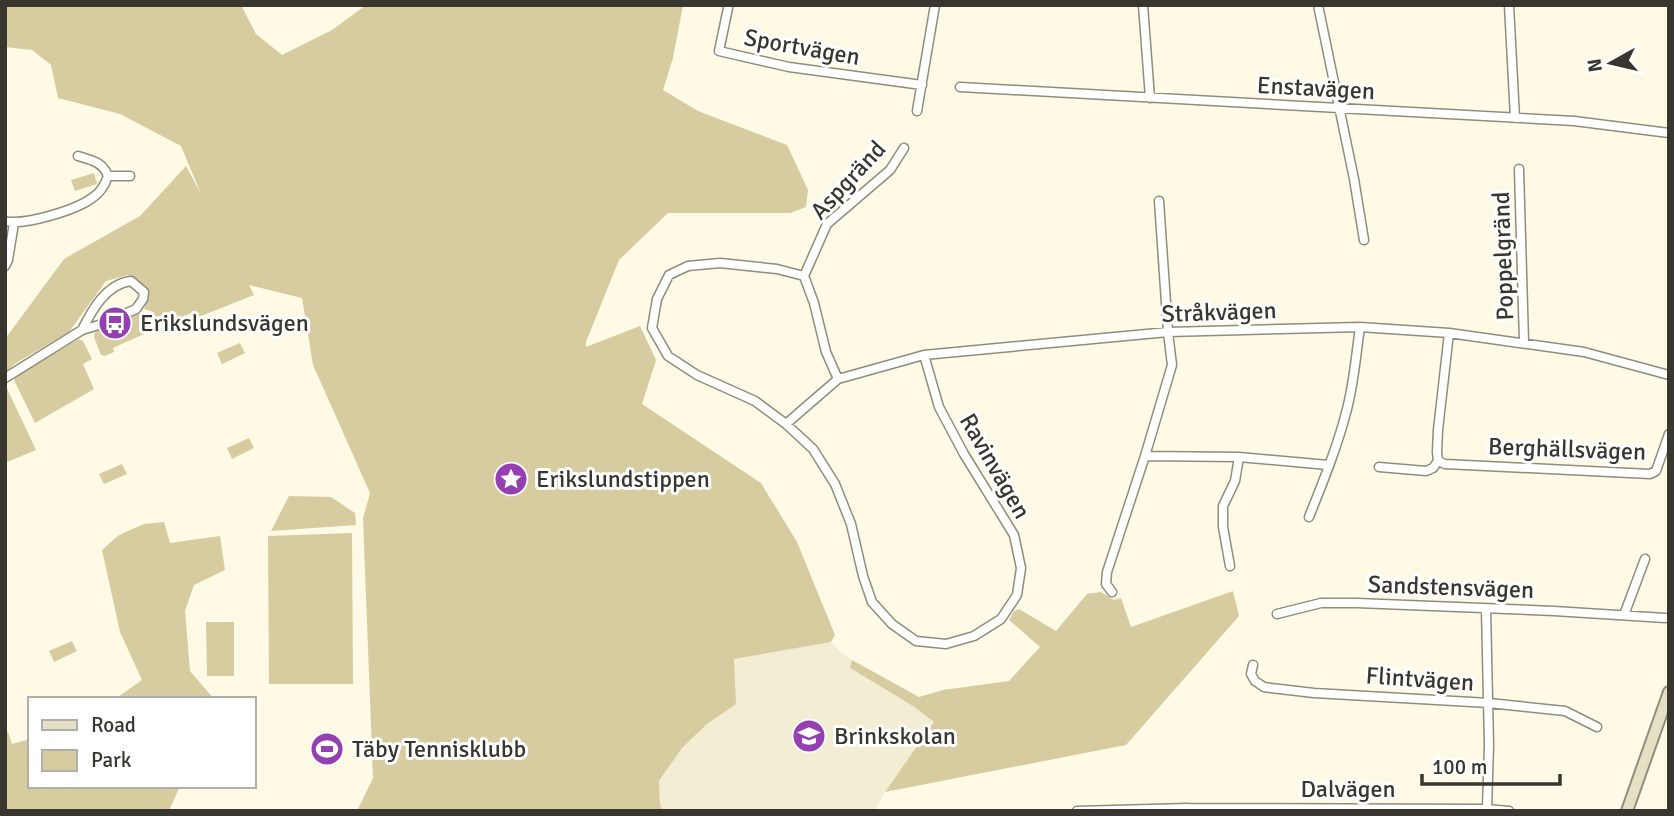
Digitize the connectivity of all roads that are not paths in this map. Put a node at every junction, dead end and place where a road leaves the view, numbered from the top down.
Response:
1 (934, 5) edge
2 (1143, 5) edge
3 (1318, 5) edge
4 (1509, 5) edge
5 (728, 8) dead end
6 (922, 85) junction
7 (960, 87) dead end
8 (1150, 98) junction
9 (1339, 107) junction
10 (917, 111) dead end
11 (1515, 118) junction
12 (1669, 134) edge
13 (904, 148) dead end
14 (78, 156) dead end
15 (1519, 169) dead end
16 (108, 176) junction
17 (130, 176) dead end
18 (1159, 201) dead end
19 (9, 222) edge
20 (1364, 240) dead end
21 (5, 266) edge
22 (803, 276) junction
23 (1360, 327) junction
24 (82, 330) junction
25 (1168, 332) junction
26 (1449, 333) junction
27 (1524, 342) junction
28 (924, 355) junction
29 (1669, 374) edge
30 (5, 378) edge
31 (838, 379) junction
32 (786, 424) junction
33 (1669, 434) edge
34 (1145, 456) junction
35 (1239, 457) junction
36 (1438, 461) junction
37 (1328, 464) junction
38 (1379, 467) dead end
39 (1309, 517) dead end
40 (1645, 559) dead end
41 (1230, 566) dead end
42 (1112, 592) dead end
43 (1486, 609) junction
44 (1278, 614) dead end
45 (1624, 615) junction
46 (1665, 618) dead end
47 (1253, 665) dead end
48 (1669, 692) edge
49 (1489, 703) junction
50 (1597, 727) dead end
51 (1188, 809) edge
52 (1487, 809) edge
53 (1077, 811) edge
54 (1509, 811) edge
55 (1627, 811) edge

1 - 6 street
2 - 8 street
3 - 9 street
4 - 11 street
5 - 6 street, Sportvägen
6 - 10 street
7 - 8 street, Enstavägen
8 - 9 street, Enstavägen
9 - 11 street, Enstavägen
9 - 20 street
11 - 12 street, Enstavägen
13 - 22 street, Aspgränd
14 - 16 street
15 - 27 street, Poppelgränd
16 - 17 street
16 - 19 street
18 - 25 street
19 - 21 street
22 - 31 street
22 - 32 street, Ravinvägen
23 - 25 street, Stråkvägen
23 - 26 street, Stråkvägen
23 - 37 street
24 - 24 street
24 - 30 street
25 - 28 street, Stråkvägen
25 - 34 street
26 - 27 street, Stråkvägen
26 - 36 street
27 - 29 street, Stråkvägen
28 - 31 street, Stråkvägen
28 - 32 street, Ravinvägen
31 - 32 street, Stråkvägen
33 - 36 street, Berghällsvägen
34 - 35 street
34 - 42 street
35 - 37 street
35 - 41 street
36 - 38 street, Berghällsvägen
37 - 39 street
40 - 45 street
43 - 44 street, Sandstensvägen
43 - 45 street, Sandstensvägen
43 - 49 street
45 - 46 street, Sandstensvägen
47 - 49 street, Flintvägen
48 - 55 street
49 - 50 street, Flintvägen
49 - 52 street
51 - 52 street, Dalvägen
51 - 53 street, Dalvägen
52 - 54 street, Dalvägen

